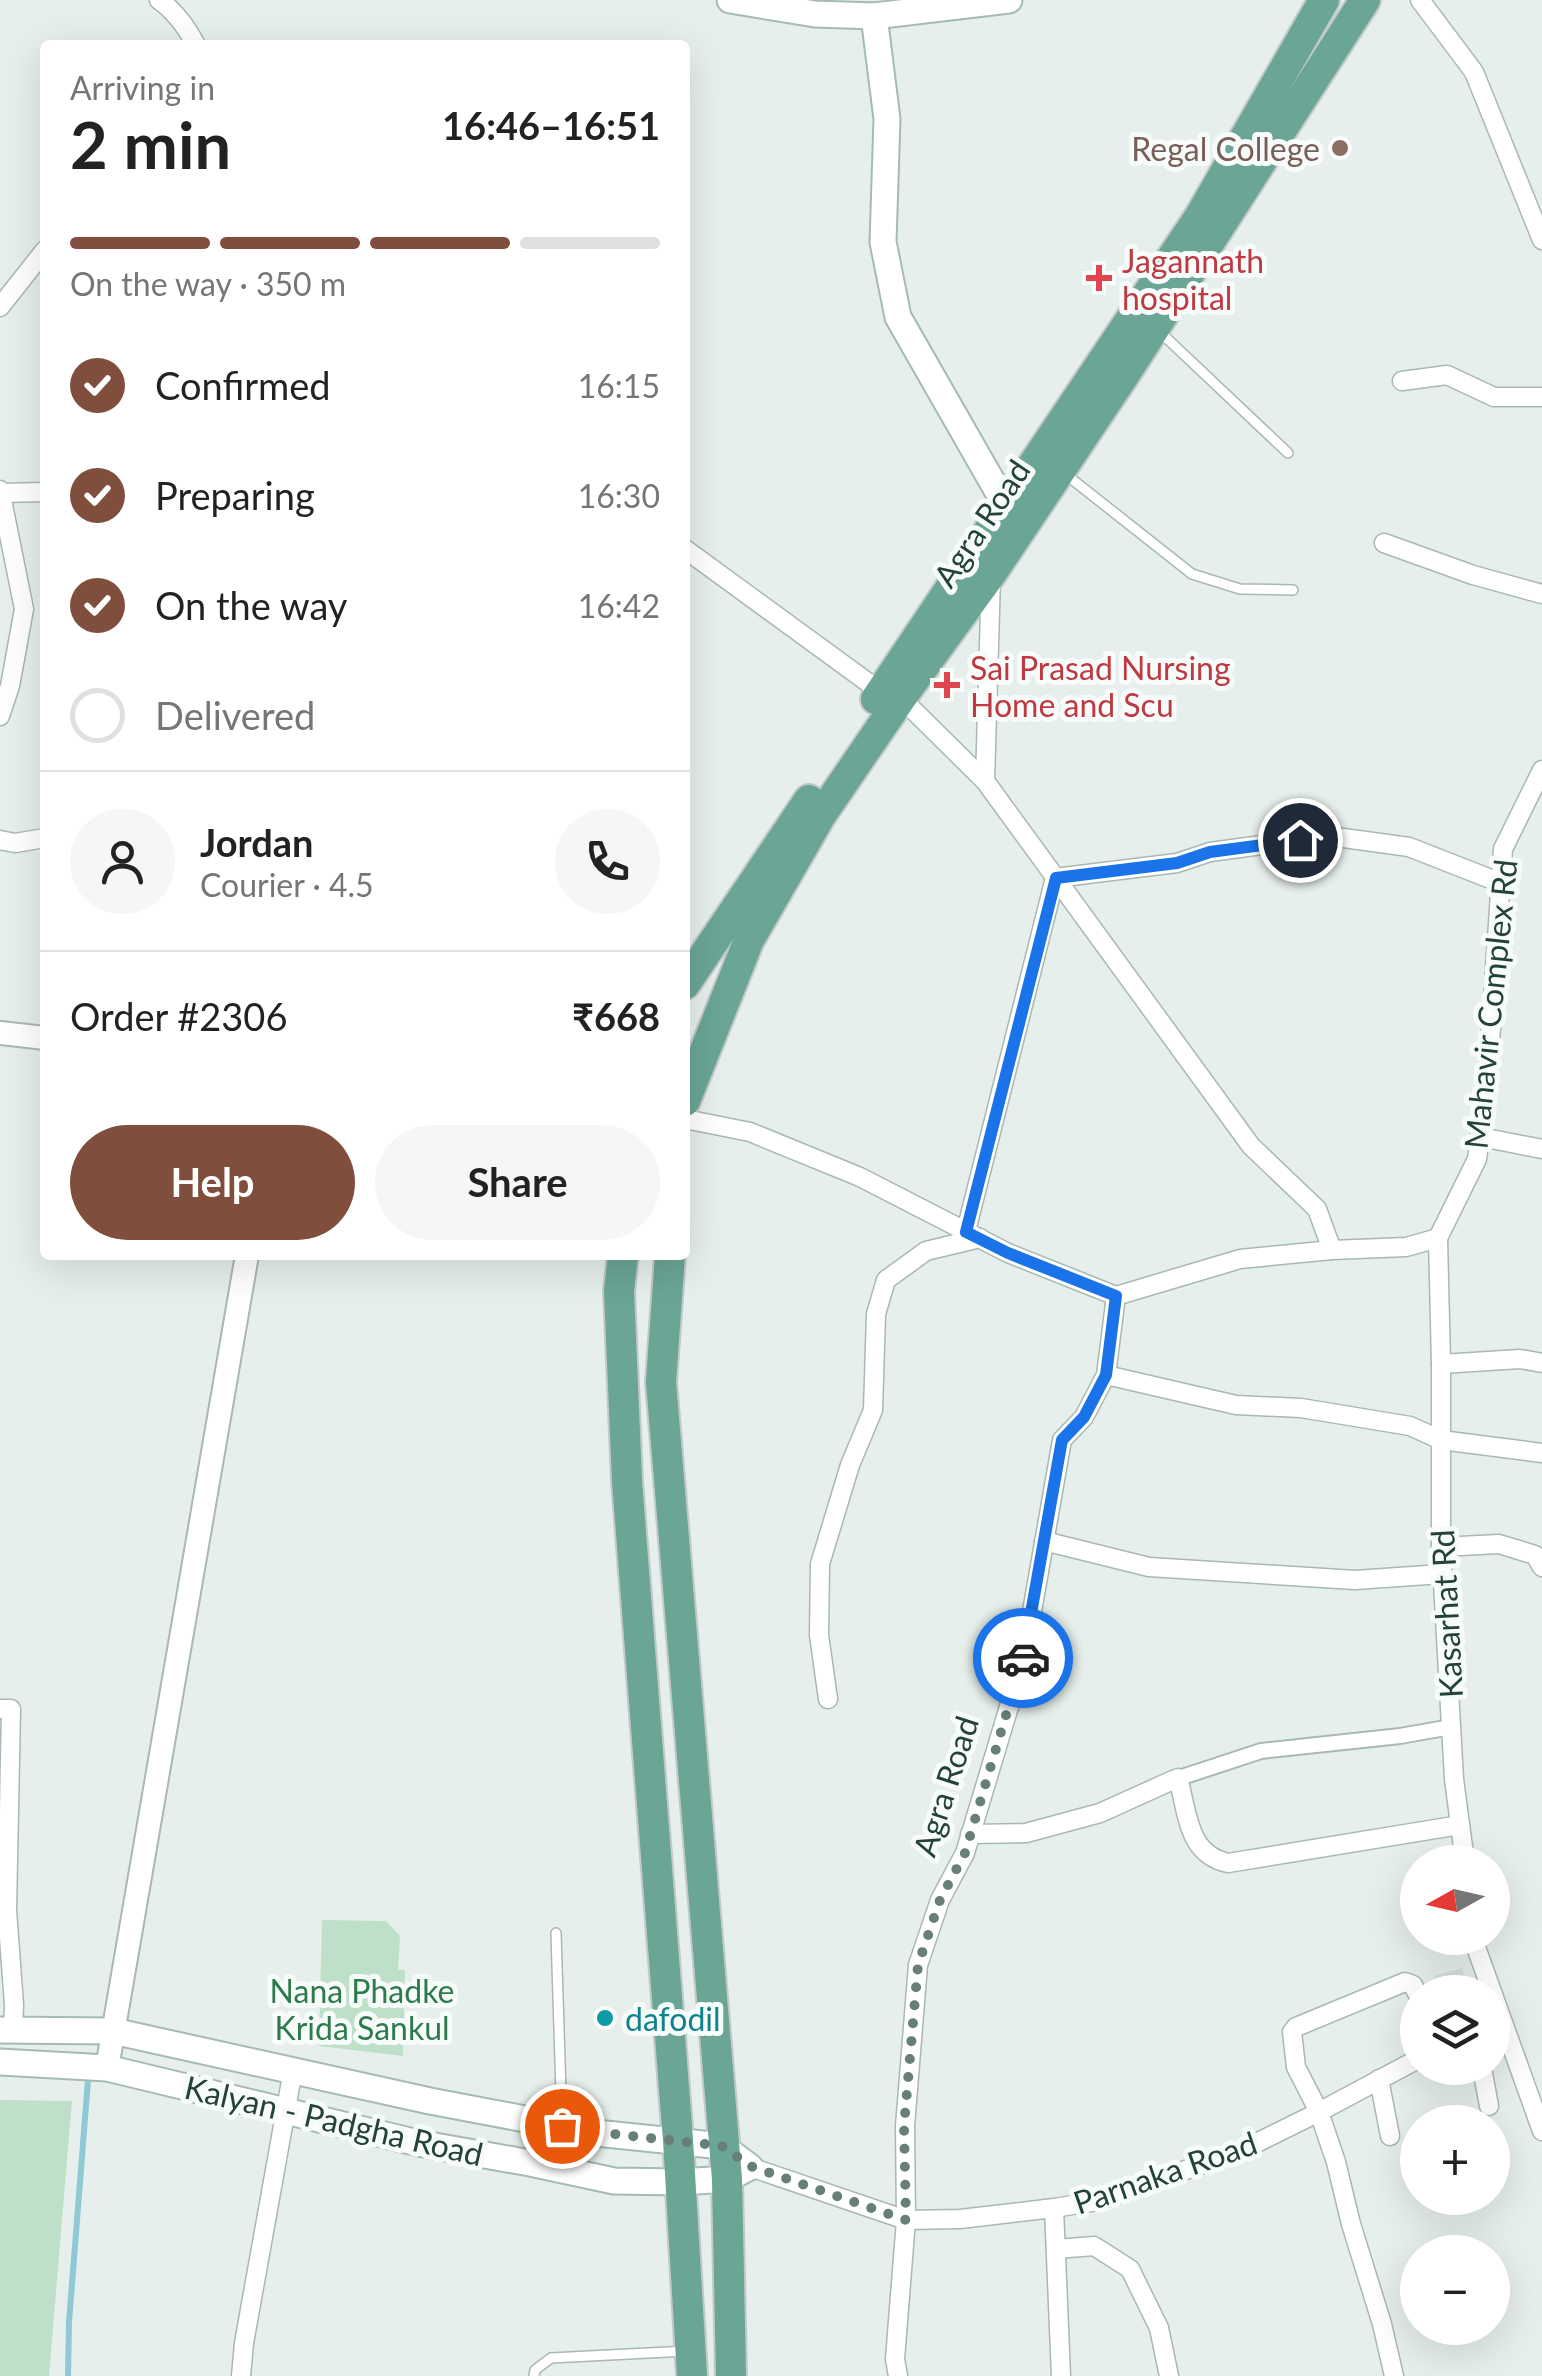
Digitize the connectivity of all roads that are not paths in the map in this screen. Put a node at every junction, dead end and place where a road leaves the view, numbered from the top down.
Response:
1 (159, 0) edge
2 (730, 0) edge
3 (1009, 0) edge
4 (1324, 0) edge
5 (1365, 0) edge
6 (1420, 0) edge
7 (874, 16) junction
8 (194, 40) edge
9 (1542, 240) edge
10 (40, 256) edge
11 (0, 307) edge
12 (1156, 327) junction
13 (1402, 381) dead end
14 (1542, 397) edge
15 (1288, 453) dead end
16 (1060, 470) junction
17 (1, 492) edge
18 (40, 492) edge
19 (1013, 518) junction
20 (1384, 543) dead end
21 (690, 556) edge
22 (991, 574) junction
23 (1293, 590) dead end
24 (1542, 594) edge
25 (891, 695) junction
26 (0, 716) edge
27 (1542, 770) edge
28 (985, 781) junction
29 (40, 839) edge
30 (0, 840) edge
31 (1056, 878) junction
32 (1501, 883) junction
33 (690, 977) edge
34 (0, 1033) edge
35 (40, 1037) edge
36 (690, 1088) edge
37 (690, 1120) edge
38 (1481, 1137) junction
39 (1542, 1148) edge
40 (973, 1235) junction
41 (1438, 1238) junction
42 (1332, 1250) junction
43 (245, 1260) edge
44 (623, 1260) edge
45 (670, 1260) edge
46 (1116, 1296) junction
47 (1542, 1363) edge
48 (1441, 1364) junction
49 (1106, 1375) junction
50 (1441, 1440) junction
51 (1542, 1453) edge
52 (1044, 1541) junction
53 (1441, 1547) junction
54 (1542, 1567) edge
55 (1442, 1574) junction
56 (828, 1699) dead end
57 (0, 1709) edge
58 (1450, 1727) junction
59 (1176, 1779) junction
60 (1460, 1825) junction
61 (970, 1834) junction
62 (1463, 1845) edge
63 (556, 1932) dead end
64 (1400, 1984) edge
65 (7, 2030) edge
66 (112, 2031) junction
67 (1510, 2049) edge
68 (0, 2062) edge
69 (107, 2068) junction
70 (1400, 2068) edge
71 (293, 2070) junction
72 (1380, 2080) junction
73 (430, 2101) junction
74 (285, 2110) junction
75 (1319, 2112) junction
76 (562, 2126) junction
77 (1542, 2131) edge
78 (1390, 2136) dead end
79 (678, 2140) junction
80 (418, 2143) junction
81 (722, 2146) junction
82 (738, 2172) junction
83 (681, 2182) junction
84 (1054, 2208) junction
85 (906, 2220) junction
86 (1056, 2248) junction
87 (691, 2364) edge
88 (241, 2376) edge
89 (534, 2376) edge
90 (731, 2376) edge
91 (898, 2376) edge
92 (1061, 2376) edge
93 (1169, 2376) edge
94 (1394, 2376) edge

1 - 8 street
2 - 7 main road
3 - 7 main road
4 - 19 main road, Agra Road
5 - 12 main road, Agra Road
6 - 9 street
7 - 19 main road
10 - 11 street
12 - 15 lane
12 - 16 main road, Agra Road
13 - 14 street
16 - 19 main road, Agra Road
16 - 23 lane
17 - 18 street
17 - 26 street
19 - 22 main road, Agra Road
19 - 25 main road, Agra Road
20 - 24 street
21 - 25 street
22 - 25 main road, Agra Road
22 - 28 street
25 - 28 street
25 - 33 main road, Agra Road
25 - 36 main road, Agra Road
27 - 32 street, Mahavir Complex Rd
28 - 31 street
29 - 30 street
31 - 32 street
31 - 40 street
31 - 42 street
32 - 38 street, Mahavir Complex Rd
34 - 35 street
37 - 40 street
38 - 39 street
38 - 41 street, Mahavir Complex Rd
40 - 46 street
40 - 56 street
41 - 42 street
41 - 48 street, Kasarhat Rd
42 - 46 street
43 - 66 street
44 - 79 main road
45 - 81 main road
46 - 49 street, Agra Road
47 - 48 street
48 - 50 street, Kasarhat Rd
49 - 50 street
49 - 52 street, Agra Road
50 - 51 street
50 - 53 street, Kasarhat Rd
52 - 55 street
52 - 61 street, Agra Road
53 - 54 street
53 - 55 street, Kasarhat Rd
55 - 58 street, Kasarhat Rd
57 - 65 street
58 - 59 street
58 - 60 street, Kasarhat Rd
59 - 60 street
59 - 61 street
60 - 62 street, Kasarhat Rd
61 - 85 street, Agra Road
63 - 76 lane
64 - 75 street
65 - 66 main road, Kalyan - Padgha Road
66 - 69 street
66 - 71 main road, Kalyan - Padgha Road
67 - 77 street
68 - 69 main road, Kalyan - Padgha Road
69 - 74 main road, Kalyan - Padgha Road
70 - 72 street, Parnaka Road
71 - 73 main road, Kalyan - Padgha Road
71 - 74 street
72 - 75 street, Parnaka Road
72 - 78 street
73 - 76 main road, Kalyan - Padgha Road
73 - 80 main road
74 - 80 main road, Kalyan - Padgha Road
74 - 88 street
75 - 84 street, Parnaka Road
75 - 94 street
76 - 79 main road, Kalyan - Padgha Road
79 - 81 main road, Kalyan - Padgha Road
79 - 83 main road
80 - 83 main road, Kalyan - Padgha Road
81 - 82 main road
82 - 83 main road, Kalyan - Padgha Road
82 - 85 street, Parnaka Road
82 - 90 main road
83 - 87 main road
84 - 85 street, Parnaka Road
84 - 86 street
85 - 91 street, Agra Road
86 - 92 street
86 - 93 street
87 - 89 lane

